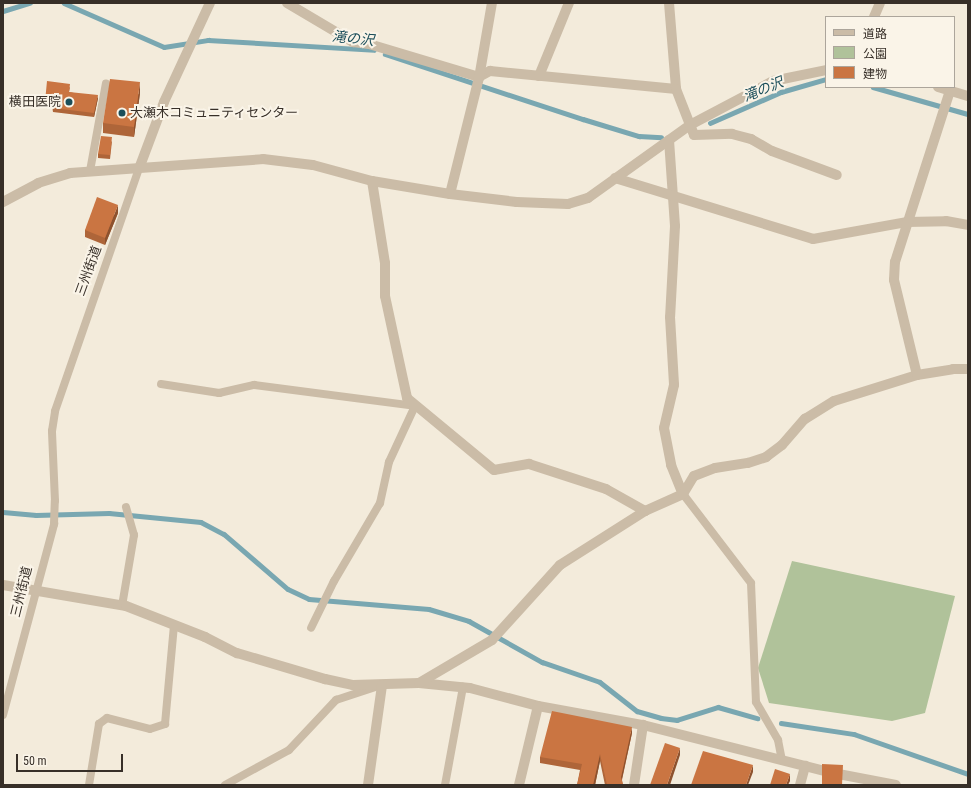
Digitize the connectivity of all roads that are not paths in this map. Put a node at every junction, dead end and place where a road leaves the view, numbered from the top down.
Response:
1 (210, 3) edge
2 (287, 3) edge
3 (492, 3) edge
4 (569, 3) edge
5 (669, 3) edge
6 (880, 3) edge
7 (874, 16) edge
8 (825, 70) edge
9 (540, 76) junction
10 (479, 78) junction
11 (106, 83) dead end
12 (942, 88) edge
13 (676, 89) junction
14 (950, 90) junction
15 (968, 96) edge
16 (690, 125) junction
17 (669, 140) junction
18 (140, 166) junction
19 (90, 171) junction
20 (837, 175) dead end
21 (615, 178) junction
22 (372, 181) junction
23 (450, 194) junction
24 (672, 196) junction
25 (3, 202) edge
26 (907, 222) junction
27 (968, 225) edge
28 (968, 369) edge
29 (917, 375) junction
30 (161, 384) dead end
31 (415, 406) junction
32 (684, 494) junction
33 (127, 508) dead end
34 (645, 511) junction
35 (3, 585) edge
36 (35, 592) junction
37 (122, 606) junction
38 (174, 625) junction
39 (311, 628) dead end
40 (418, 683) junction
41 (382, 685) junction
42 (463, 688) junction
43 (538, 706) junction
44 (3, 716) edge
45 (643, 725) junction
46 (782, 761) junction
47 (805, 766) junction
48 (874, 783) edge
49 (89, 785) edge
50 (225, 785) edge
51 (368, 785) edge
52 (445, 785) edge
53 (519, 785) edge
54 (634, 785) edge
55 (800, 785) edge
56 (896, 785) edge

1 - 18 street, 三州街道
2 - 10 street
3 - 10 street
4 - 9 street
5 - 13 street
6 - 7 street
8 - 16 street
9 - 10 street
9 - 13 street
10 - 23 street
11 - 19 lane
12 - 14 street
13 - 16 street
14 - 15 street
14 - 26 street
16 - 17 street
16 - 20 street
17 - 21 street
17 - 24 street
18 - 19 street
18 - 22 street
18 - 36 lane, 三州街道
19 - 25 street
21 - 23 street
21 - 24 street
22 - 23 street
22 - 31 street
24 - 26 street
24 - 32 street
26 - 27 street
26 - 29 street
28 - 29 street
29 - 32 street
30 - 31 lane
31 - 34 street
31 - 39 lane
32 - 34 street
32 - 46 lane
33 - 37 lane
34 - 40 street
35 - 36 street
36 - 37 street
36 - 44 lane, 三州街道
37 - 38 street
38 - 41 street
38 - 49 lane
40 - 41 street
40 - 42 street
41 - 50 lane
41 - 51 street
42 - 43 street
42 - 52 lane
43 - 45 street
43 - 53 street
45 - 46 street
45 - 54 street
46 - 47 street
47 - 48 street
47 - 55 street
48 - 56 street

